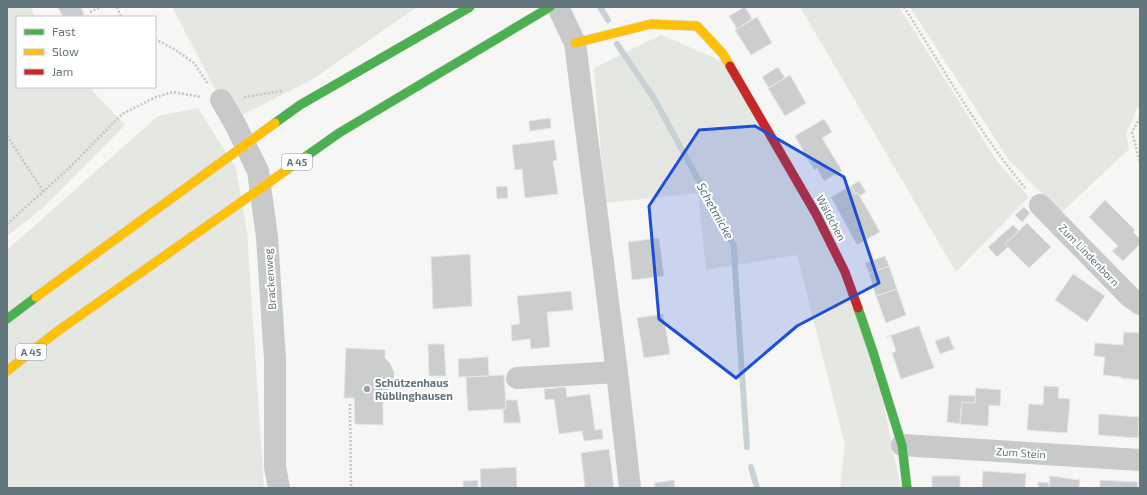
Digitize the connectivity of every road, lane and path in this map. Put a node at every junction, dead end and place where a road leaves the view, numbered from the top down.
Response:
1 (101, 7) edge
2 (470, 7) edge
3 (550, 7) edge
4 (558, 7) edge
5 (904, 7) edge
6 (90, 12) dead end
7 (156, 39) edge
8 (575, 43) junction
9 (221, 100) junction
10 (1140, 118) edge
11 (7, 136) edge
12 (1140, 163) edge
13 (43, 191) junction
14 (1040, 205) joint
15 (7, 224) edge
16 (1140, 304) edge
17 (7, 320) edge
18 (7, 371) edge
19 (617, 372) junction
20 (517, 378) dead end
21 (350, 404) dead end
22 (902, 445) junction
23 (1140, 460) edge
24 (279, 488) edge
25 (350, 488) edge
26 (630, 488) edge
27 (907, 488) edge

1 - 6 path
2 - 17 main road, bridge
3 - 18 main road, A 45, bridge
4 - 8 street
5 - 14 path
7 - 9 path
8 - 19 street
8 - 22 main road, Wäldchen
9 - 13 path
9 - 24 street, Brackenweg
10 - 12 path
11 - 13 path
13 - 15 path
14 - 16 street, Zum Lindenborn
19 - 20 street
19 - 26 street
21 - 25 path
22 - 23 street, Zum Stein
22 - 27 main road, Wäldchen

